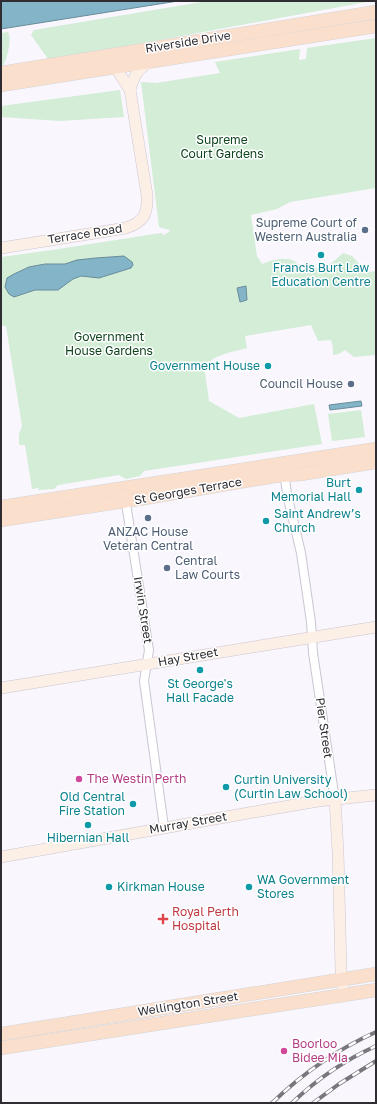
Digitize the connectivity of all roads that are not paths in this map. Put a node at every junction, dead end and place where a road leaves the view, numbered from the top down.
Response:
1 (376, 12) edge
2 (376, 26) edge
3 (152, 61) junction
4 (109, 68) junction
5 (1, 73) edge
6 (1, 85) edge
7 (130, 90) junction
8 (1, 248) edge
9 (376, 449) edge
10 (376, 462) edge
11 (284, 469) junction
12 (123, 488) junction
13 (125, 501) junction
14 (1, 507) edge
15 (1, 520) edge
16 (376, 627) edge
17 (312, 637) junction
18 (147, 664) junction
19 (1, 688) edge
20 (376, 795) edge
21 (335, 800) junction
22 (164, 827) junction
23 (1, 857) edge
24 (376, 974) edge
25 (342, 980) junction
26 (376, 990) edge
27 (344, 995) junction
28 (1, 1034) edge
29 (1, 1048) edge

1 - 5 main road, Riverside Drive
2 - 3 main road, Riverside Drive
3 - 4 main road, Riverside Drive
3 - 7 street
4 - 6 main road, Riverside Drive
4 - 7 street
7 - 8 street, Terrace Road
9 - 11 main road, St Georges Terrace
10 - 11 main road, St Georges Terrace
11 - 12 main road, St Georges Terrace
11 - 13 main road, St Georges Terrace
11 - 17 street, Pier Street
12 - 13 street, Irwin Street
12 - 14 main road, St Georges Terrace
13 - 15 main road, St Georges Terrace
13 - 18 street, Irwin Street
16 - 17 street, Hay Street
17 - 18 street, Hay Street
17 - 21 street, Pier Street
18 - 19 street, Hay Street
18 - 22 street, Irwin Street
20 - 21 street, Murray Street
21 - 22 street, Murray Street
21 - 25 street, Pier Street
22 - 23 street, Murray Street
24 - 25 main road, Wellington Street
25 - 27 street, Pier Street
25 - 28 main road, Wellington Street
26 - 27 main road, Wellington Street
27 - 29 main road, Wellington Street

